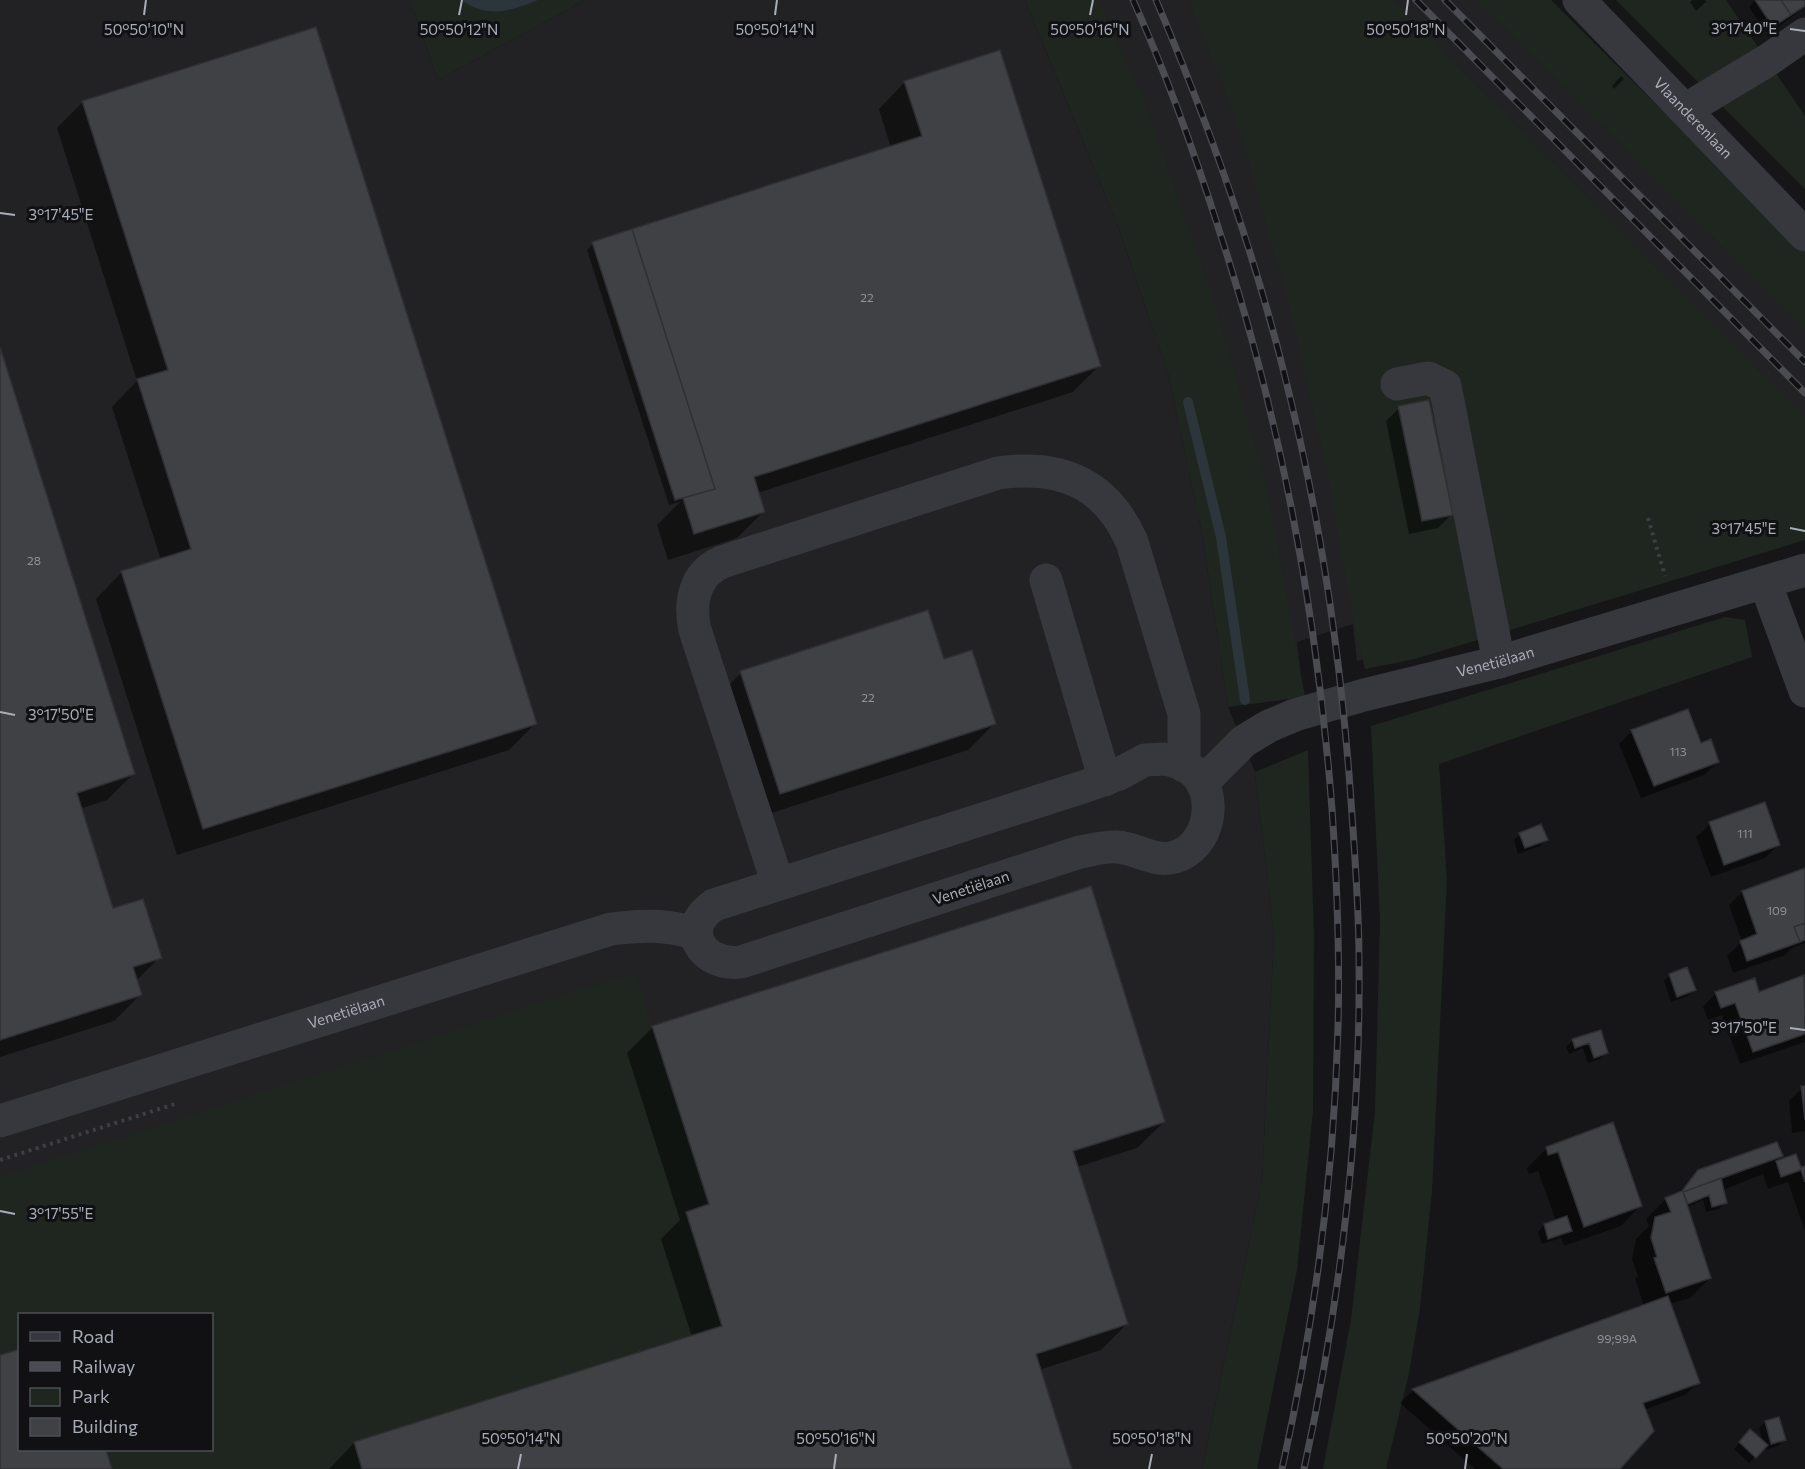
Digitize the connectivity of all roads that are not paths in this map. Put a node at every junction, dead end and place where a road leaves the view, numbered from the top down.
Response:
1 (1579, 0) edge
2 (1805, 34) edge
3 (1684, 110) junction
4 (1805, 235) edge
5 (1397, 384) dead end
6 (1805, 570) edge
7 (1046, 580) dead end
8 (1765, 582) junction
9 (1498, 662) junction
10 (1805, 691) edge
11 (1193, 774) junction
12 (1105, 780) junction
13 (778, 884) junction
14 (696, 934) junction
15 (0, 1121) edge

1 - 3 street, Vlaanderenlaan
2 - 3 street
3 - 4 street, Vlaanderenlaan
5 - 9 street
6 - 8 street, Venetiëlaan
7 - 12 street
8 - 9 street, Venetiëlaan
8 - 10 street
9 - 11 street, Venetiëlaan
11 - 12 street
11 - 13 street
11 - 14 street, Venetiëlaan
12 - 13 street
13 - 14 street
14 - 15 street, Venetiëlaan

